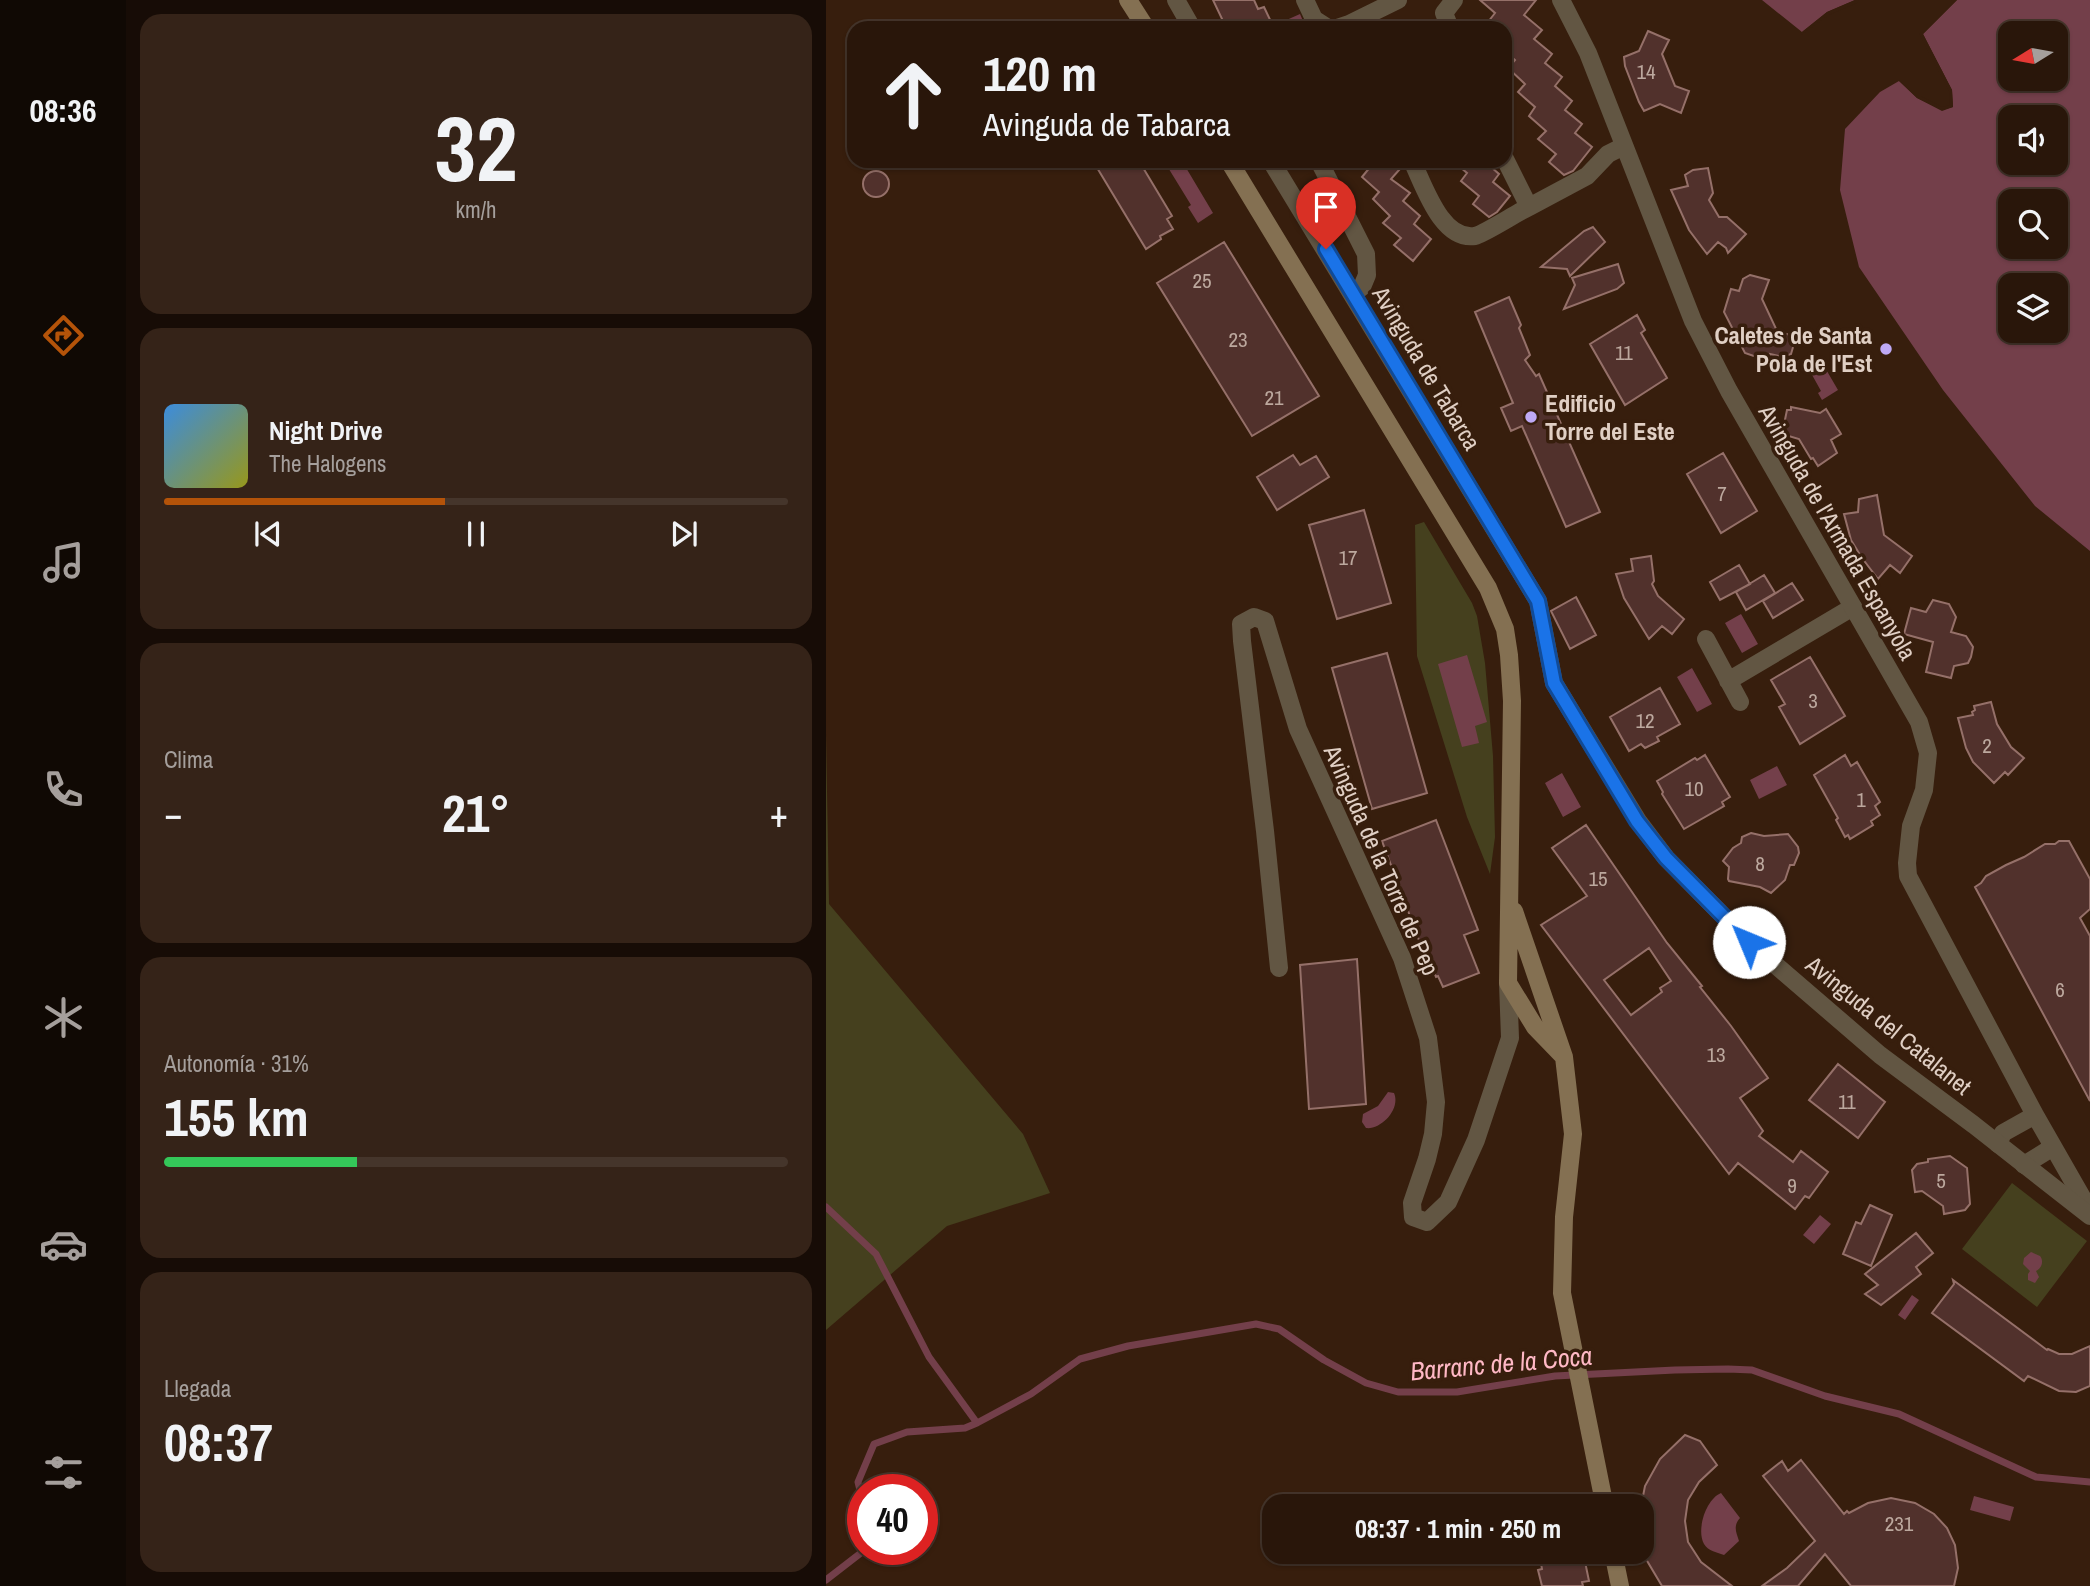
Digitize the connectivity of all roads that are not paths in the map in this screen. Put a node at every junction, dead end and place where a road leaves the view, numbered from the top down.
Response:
1 (1128, 0) edge
2 (1176, 0) edge
3 (1305, 0) edge
4 (1398, 0) edge
5 (1454, 0) edge
6 (1561, 0) edge
7 (1142, 21) edge
8 (1188, 21) edge
9 (1317, 21) edge
10 (1352, 21) edge
11 (1447, 21) edge
12 (1624, 146) junction
13 (1233, 168) edge
14 (1275, 168) edge
15 (1323, 168) edge
16 (1416, 168) edge
17 (1509, 168) edge
18 (1528, 207) junction
19 (1353, 294) junction
20 (1538, 601) joint
21 (1853, 607) junction
22 (1706, 639) dead end
23 (1728, 681) junction
24 (1740, 702) dead end
25 (1907, 863) joint
26 (1510, 901) junction
27 (1279, 968) dead end
28 (1508, 984) junction
29 (1564, 1057) junction
30 (2035, 1115) junction
31 (1998, 1144) junction
32 (2053, 1147) junction
33 (2024, 1164) junction
34 (2090, 1214) edge
35 (1603, 1494) edge
36 (1615, 1564) edge
37 (1620, 1586) edge

1 - 7 main road
2 - 8 street
3 - 9 street
4 - 10 street
5 - 11 street
6 - 12 street, Avinguda de l'Armada Espanyola
12 - 18 street
12 - 21 street, Avinguda de l'Armada Espanyola
13 - 26 main road
14 - 19 street, Avinguda de Tabarca
15 - 19 street
16 - 18 street
17 - 18 street
19 - 20 street, Avinguda de Tabarca
20 - 31 street, Avinguda del Catalanet
21 - 23 street
21 - 25 street, Avinguda de l'Armada Espanyola
22 - 23 street
23 - 24 street
25 - 30 street, Avinguda del Catalanet
26 - 28 main road
26 - 29 main road
27 - 28 street, Avinguda de la Torre de Pep
28 - 29 main road
29 - 35 main road
30 - 31 street
30 - 32 street, Avinguda del Catalanet
31 - 33 street, Avinguda del Catalanet
32 - 33 street
32 - 34 street, Avinguda del Catalanet
33 - 34 street, Avinguda del Catalanet
36 - 37 main road

